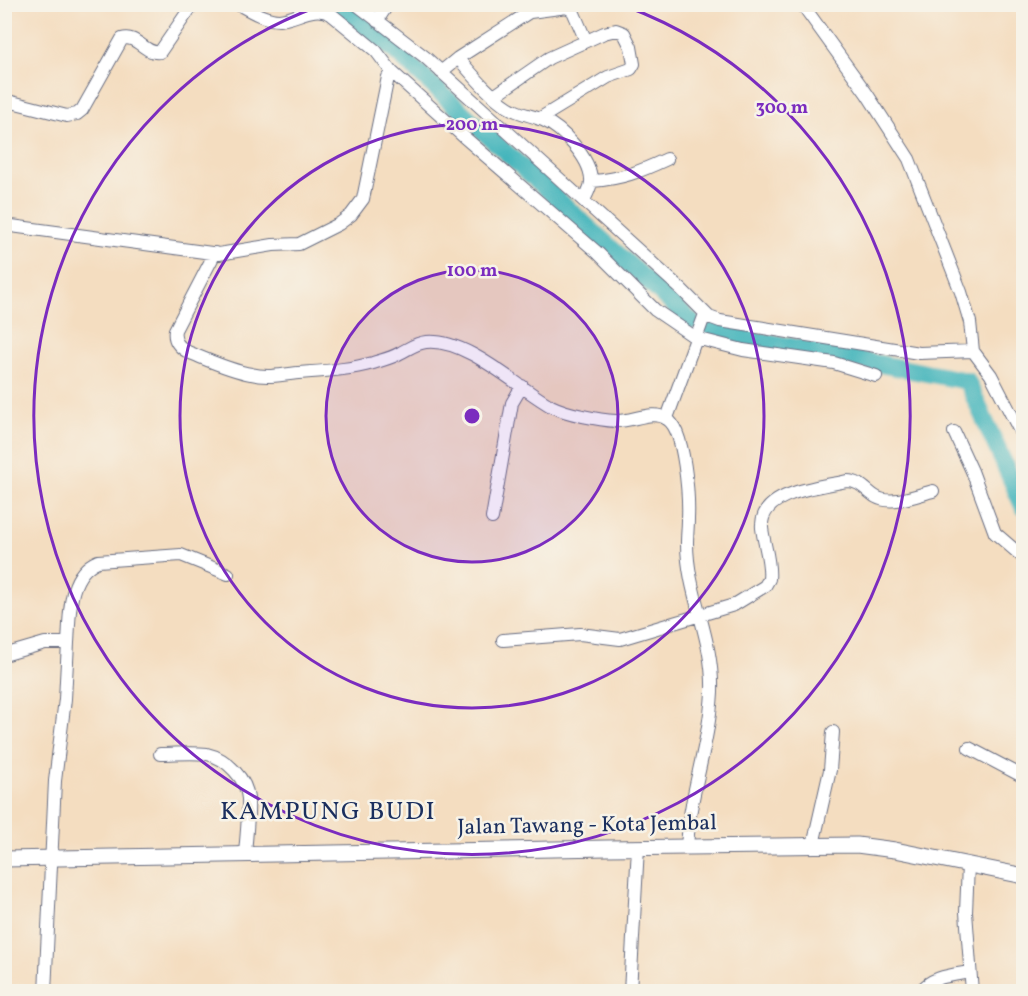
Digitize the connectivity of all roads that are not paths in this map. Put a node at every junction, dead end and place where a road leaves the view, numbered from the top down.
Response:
1 (193, 4) edge
2 (238, 4) edge
3 (356, 4) edge
4 (388, 4) edge
5 (801, 4) edge
6 (533, 8) edge
7 (377, 21) junction
8 (586, 41) junction
9 (458, 58) junction
10 (392, 72) junction
11 (441, 72) junction
12 (494, 96) junction
13 (4, 100) edge
14 (539, 119) junction
15 (667, 159) dead end
16 (592, 181) junction
17 (584, 201) junction
18 (4, 225) edge
19 (215, 253) junction
20 (705, 314) junction
21 (696, 338) junction
22 (973, 351) junction
23 (876, 376) dead end
24 (522, 386) junction
25 (667, 418) junction
26 (954, 432) dead end
27 (1023, 439) edge
28 (933, 490) dead end
29 (492, 518) dead end
30 (1023, 558) edge
31 (228, 574) dead end
32 (701, 615) junction
33 (503, 640) dead end
34 (68, 643) junction
35 (4, 655) edge
36 (833, 732) dead end
37 (969, 748) dead end
38 (160, 754) dead end
39 (1023, 777) edge
40 (813, 845) junction
41 (638, 847) junction
42 (687, 847) junction
43 (245, 855) junction
44 (4, 859) edge
45 (50, 859) junction
46 (968, 865) junction
47 (1023, 876) edge
48 (970, 972) junction
49 (45, 992) edge
50 (630, 992) edge
51 (921, 992) edge
52 (972, 992) edge

1 - 13 street
2 - 10 street
3 - 7 street
4 - 7 street
5 - 22 street
6 - 8 street
6 - 9 street
7 - 11 street
8 - 12 street
8 - 14 street
9 - 11 street
9 - 12 street
10 - 19 street
10 - 21 street
11 - 17 street
12 - 14 street
14 - 16 street
15 - 16 street
16 - 17 street
17 - 20 street
18 - 19 street
19 - 24 street
20 - 21 street
20 - 22 street
21 - 23 street
21 - 25 street
22 - 27 street
24 - 25 street
24 - 29 street
25 - 32 street
26 - 30 street
28 - 32 street
31 - 34 street
32 - 33 street
32 - 42 street
34 - 35 street
34 - 45 street
36 - 40 street
37 - 39 street
38 - 43 street
40 - 42 main road, Jalan Tawang - Kota Jembal
40 - 46 main road, Jalan Tawang - Kota Jembal
41 - 42 main road, Jalan Tawang - Kota Jembal
41 - 43 main road, Jalan Tawang - Kota Jembal
41 - 50 street
43 - 45 main road, Jalan Tawang - Kota Jembal
44 - 45 main road, Jalan Tawang - Kota Jembal
45 - 49 street
46 - 47 main road, Jalan Tawang - Kota Jembal
46 - 48 street
48 - 51 street
48 - 52 street

